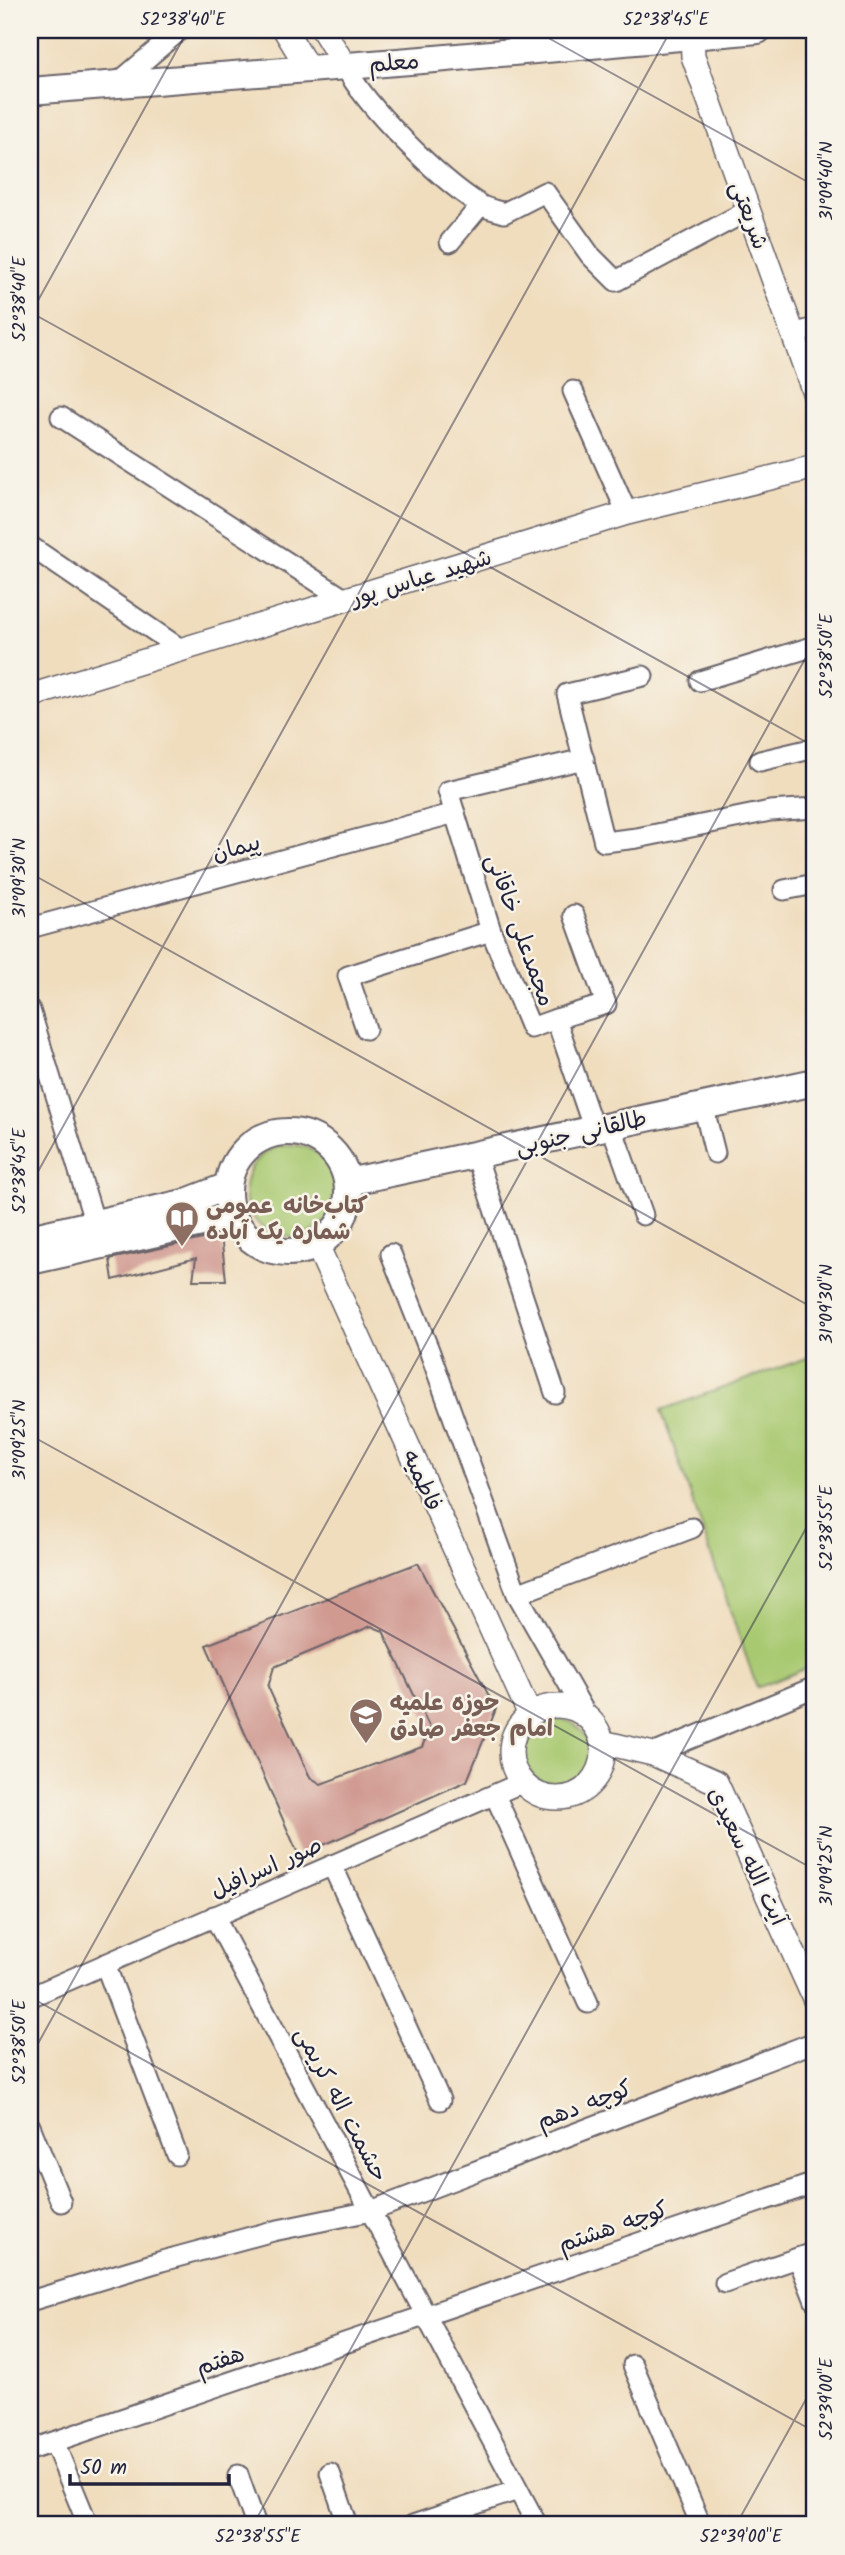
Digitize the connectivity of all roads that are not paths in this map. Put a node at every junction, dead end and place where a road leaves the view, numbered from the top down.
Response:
1 (180, 30) edge
2 (285, 30) edge
3 (323, 30) edge
4 (758, 30) edge
5 (677, 34) edge
6 (603, 36) edge
7 (345, 66) junction
8 (308, 68) junction
9 (119, 82) junction
10 (30, 91) edge
11 (481, 206) junction
12 (749, 210) junction
13 (450, 242) dead end
14 (804, 331) edge
15 (573, 391) dead end
16 (815, 395) edge
17 (61, 417) dead end
18 (815, 467) edge
19 (627, 513) junction
20 (30, 546) edge
21 (346, 600) junction
22 (815, 646) edge
23 (182, 650) junction
24 (643, 676) dead end
25 (700, 681) dead end
26 (30, 696) edge
27 (815, 748) edge
28 (584, 759) junction
29 (760, 761) dead end
30 (815, 808) edge
31 (455, 813) junction
32 (815, 884) edge
33 (784, 890) dead end
34 (574, 915) dead end
35 (30, 928) edge
36 (491, 931) junction
37 (30, 1010) edge
38 (556, 1019) junction
39 (366, 1030) dead end
40 (815, 1082) edge
41 (703, 1105) junction
42 (603, 1128) junction
43 (715, 1153) dead end
44 (476, 1155) junction
45 (348, 1182) junction
46 (228, 1186) junction
47 (643, 1215) dead end
48 (233, 1216) junction
49 (95, 1224) junction
50 (30, 1238) edge
51 (317, 1245) junction
52 (391, 1254) dead end
53 (30, 1261) edge
54 (555, 1393) dead end
55 (692, 1528) dead end
56 (517, 1594) junction
57 (815, 1687) edge
58 (530, 1715) junction
59 (589, 1720) junction
60 (602, 1742) junction
61 (653, 1754) junction
62 (523, 1782) junction
63 (495, 1795) junction
64 (332, 1865) junction
65 (214, 1916) junction
66 (105, 1964) junction
67 (30, 1997) edge
68 (815, 2000) edge
69 (587, 2003) dead end
70 (815, 2042) edge
71 (440, 2100) dead end
72 (30, 2126) edge
73 (177, 2155) dead end
74 (815, 2183) edge
75 (61, 2202) dead end
76 (371, 2211) junction
77 (807, 2255) edge
78 (725, 2283) dead end
79 (30, 2301) edge
80 (815, 2301) edge
81 (426, 2315) junction
82 (633, 2365) dead end
83 (54, 2442) junction
84 (30, 2450) edge
85 (330, 2473) dead end
86 (238, 2474) dead end
87 (518, 2490) junction
88 (88, 2525) edge
89 (256, 2525) edge
90 (348, 2525) edge
91 (412, 2525) edge
92 (537, 2525) edge
93 (701, 2525) edge

1 - 9 street
2 - 8 street
3 - 7 street
4 - 5 main road, معلم
5 - 6 main road, معلم
5 - 12 street, شریعتی
6 - 7 main road, معلم
7 - 8 main road, معلم
7 - 11 street
8 - 9 main road, معلم
9 - 10 main road, معلم
11 - 12 street
11 - 13 street
12 - 14 street, شریعتی
14 - 16 street, شریعتی
15 - 19 street
17 - 21 street
18 - 19 street, شهید عباس پور
19 - 21 street, شهید عباس پور
20 - 23 street
21 - 23 street, شهید عباس پور
22 - 25 street
23 - 26 street, شهید عباس پور
24 - 28 street
27 - 29 street
28 - 30 street
28 - 31 street, مجمدعلی خاقانی
31 - 35 street, پیمان
31 - 36 street, مجمدعلی خاقانی
32 - 33 street
34 - 38 street
36 - 38 street, مجمدعلی خاقانی
36 - 39 street
37 - 49 street
38 - 42 street, مجمدعلی خاقانی
40 - 41 main road, طالقانی جنوبی
41 - 42 main road, طالقانی جنوبی
41 - 43 street
42 - 44 main road, طالقانی جنوبی
42 - 47 street, مجمدعلی خاقانی
44 - 45 main road, طالقانی جنوبی
44 - 54 street
45 - 46 main road
45 - 51 main road
46 - 48 main road
46 - 49 main road
48 - 51 main road
48 - 53 main road
49 - 50 main road
51 - 58 street, فاطمیه
52 - 56 street, فاطمیه
55 - 56 street
56 - 59 street, فاطمیه
57 - 61 street
58 - 59 street
58 - 62 street
59 - 60 street
60 - 61 street, آیت الله سعیدی
60 - 62 street
61 - 68 street, آیت الله سعیدی
62 - 63 street, صور اسرافیل
63 - 64 street, صور اسرافیل
63 - 69 street
64 - 65 street, صور اسرافیل
64 - 71 street
65 - 66 street, صور اسرافیل
65 - 76 street, حشمت اله کریمی
66 - 67 street, صور اسرافیل
66 - 73 street
70 - 76 street, کوچه دهم
72 - 75 street
74 - 81 street, کوچه هشتم
76 - 79 street, کوچه دهم
76 - 81 street, حشمت اله کریمی
77 - 78 street
77 - 80 street
81 - 83 street, هفتم
81 - 87 street, حشمت اله کریمی
82 - 93 street
83 - 84 street, هفتم
83 - 88 street
85 - 90 street
86 - 89 street
87 - 91 street
87 - 92 street, حشمت اله کریمی

